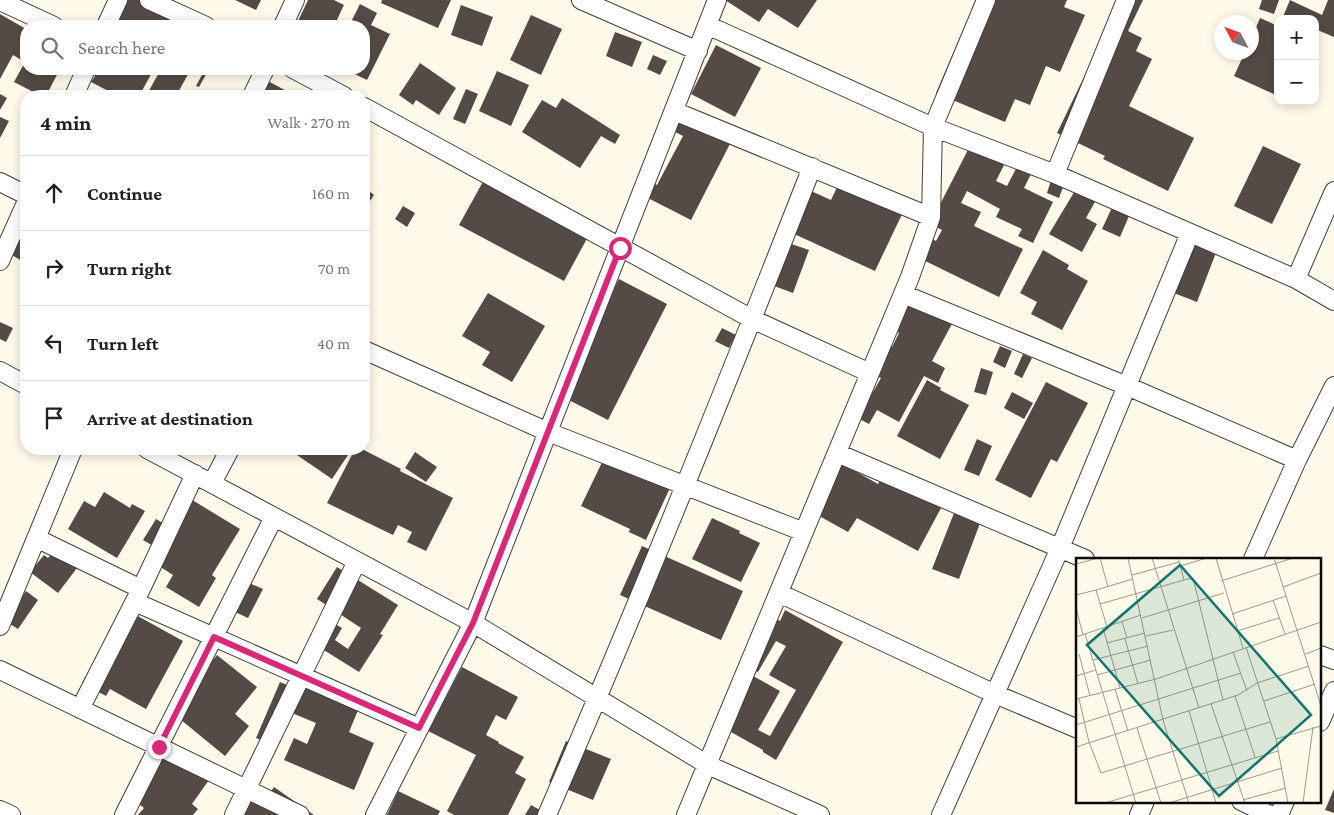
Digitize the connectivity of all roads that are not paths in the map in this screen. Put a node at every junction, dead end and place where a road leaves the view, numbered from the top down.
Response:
1 (118, 0) edge
2 (149, 0) edge
3 (295, 0) edge
4 (717, 0) edge
5 (986, 0) edge
6 (1126, 0) edge
7 (585, 1) edge
8 (7, 2) edge
9 (42, 20) edge
10 (109, 20) edge
11 (193, 20) edge
12 (286, 20) edge
13 (707, 25) junction
14 (698, 51) junction
15 (83, 75) edge
16 (262, 75) edge
17 (304, 75) edge
18 (77, 90) edge
19 (255, 90) edge
20 (333, 90) edge
21 (370, 110) edge
22 (674, 111) junction
23 (933, 127) junction
24 (812, 167) junction
25 (1055, 174) junction
26 (0, 182) edge
27 (20, 191) edge
28 (1334, 191) edge
29 (20, 217) edge
30 (930, 217) junction
31 (1190, 233) junction
32 (620, 248) junction
33 (0, 261) edge
34 (1296, 279) junction
35 (902, 294) junction
36 (1334, 301) edge
37 (752, 319) junction
38 (370, 353) edge
39 (0, 371) edge
40 (870, 373) junction
41 (20, 382) edge
42 (1127, 386) junction
43 (1334, 386) edge
44 (548, 432) junction
45 (837, 453) junction
46 (71, 455) edge
47 (159, 455) edge
48 (227, 455) edge
49 (1297, 460) junction
50 (195, 474) junction
51 (212, 483) junction
52 (685, 485) junction
53 (274, 517) junction
54 (804, 532) junction
55 (36, 538) junction
56 (1060, 548) junction
57 (1083, 558) edge
58 (1253, 558) edge
59 (357, 561) junction
60 (779, 593) junction
61 (138, 596) junction
62 (473, 623) junction
63 (0, 626) edge
64 (214, 637) junction
65 (1322, 656) edge
66 (1334, 660) edge
67 (0, 670) edge
68 (301, 676) junction
69 (1334, 691) edge
70 (994, 694) junction
71 (598, 698) junction
72 (80, 709) junction
73 (1322, 718) edge
74 (419, 728) junction
75 (1076, 728) edge
76 (159, 747) junction
77 (708, 765) junction
78 (247, 789) junction
79 (1145, 802) edge
80 (1243, 802) edge
81 (1285, 802) edge
82 (0, 810) edge
83 (11, 815) edge
84 (124, 815) edge
85 (234, 815) edge
86 (300, 815) edge
87 (375, 815) edge
88 (547, 815) edge
89 (686, 815) edge
90 (820, 815) edge
91 (940, 815) edge
92 (1139, 815) edge
93 (1270, 815) edge
94 (1279, 815) edge

1 - 10 street
2 - 11 street
3 - 12 street
4 - 13 street
5 - 23 street
6 - 25 street
7 - 14 street
8 - 9 street
13 - 14 street
13 - 23 street
14 - 22 street
15 - 18 street
16 - 19 street
17 - 20 street
21 - 32 street
22 - 24 street
22 - 32 street
23 - 25 street
23 - 30 street
24 - 30 street
24 - 37 street
25 - 31 street
26 - 27 street
28 - 34 street
29 - 33 street
30 - 35 street
31 - 34 street
31 - 42 street
32 - 37 street
32 - 44 street
34 - 36 street
35 - 40 street
35 - 42 street
37 - 40 street
37 - 52 street
38 - 44 street
39 - 41 street
40 - 45 street
42 - 49 street
42 - 56 street
43 - 49 street
44 - 52 street
44 - 62 street
45 - 54 street
45 - 56 street
46 - 55 street
47 - 50 street
48 - 51 street
49 - 58 street
50 - 51 street
50 - 61 street
51 - 53 street
52 - 54 street
52 - 71 street
53 - 59 street
53 - 64 street
54 - 60 street
55 - 61 street
55 - 63 street
56 - 57 street
56 - 70 street
59 - 62 street
59 - 68 street
60 - 70 street
60 - 77 street
61 - 64 street
61 - 72 street
62 - 71 street
62 - 74 street
64 - 68 street
64 - 76 street
65 - 66 street
67 - 72 street
68 - 74 street
68 - 78 street
69 - 73 street
70 - 75 street
70 - 91 street
71 - 77 street
71 - 88 street
72 - 76 street
74 - 87 street
76 - 78 street
76 - 84 street
77 - 89 street
77 - 90 street
78 - 85 street
78 - 86 street
79 - 92 street
80 - 93 street
81 - 94 street
82 - 83 street

